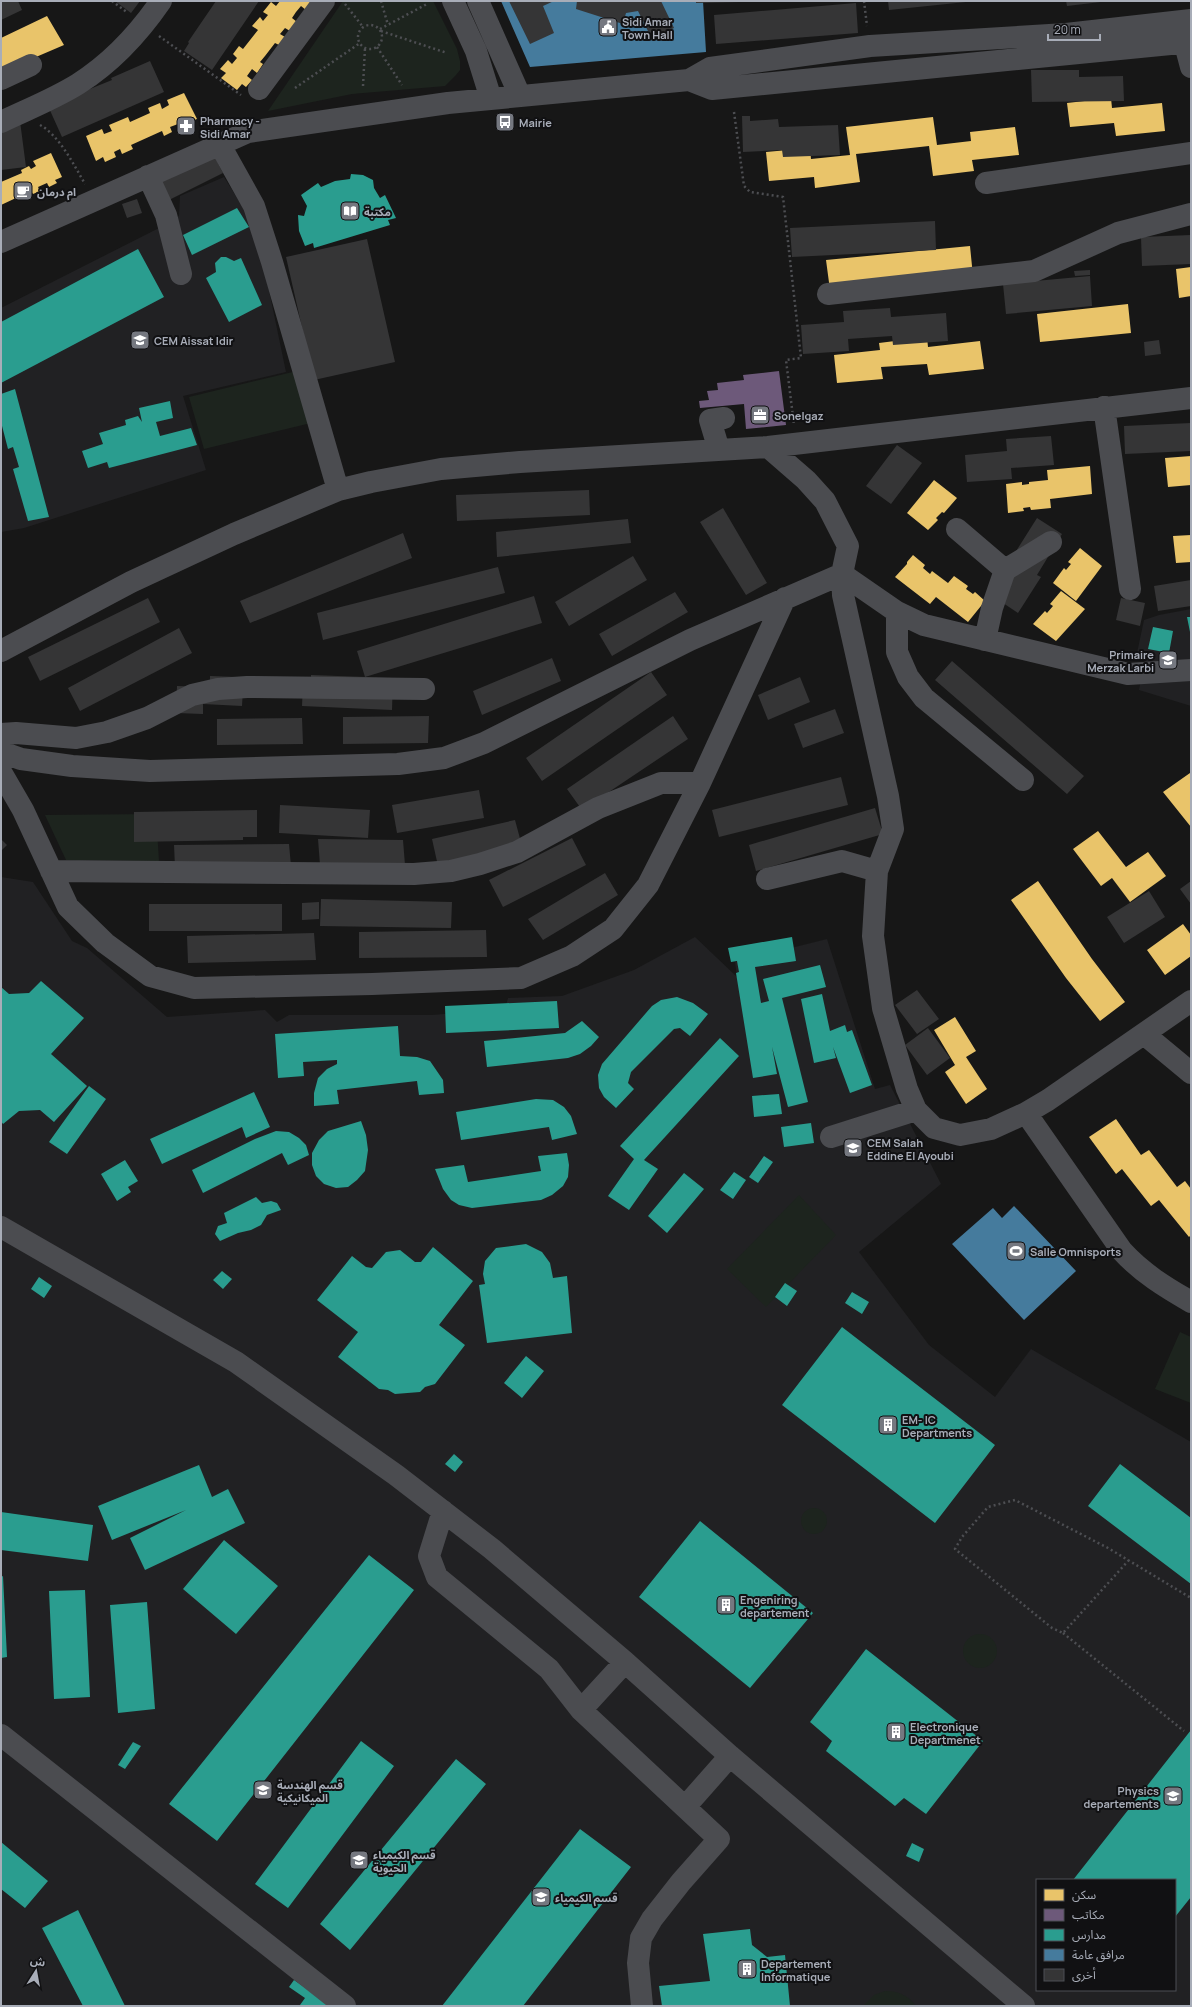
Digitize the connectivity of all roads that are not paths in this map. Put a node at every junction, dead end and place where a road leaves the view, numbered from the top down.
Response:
1 (161, 1) edge
2 (324, 1) edge
3 (453, 1) edge
4 (478, 1) edge
5 (1186, 20) edge
6 (1187, 42) edge
7 (31, 66) dead end
8 (1191, 67) edge
9 (1, 79) edge
10 (689, 80) junction
11 (251, 93) road end
12 (520, 96) junction
13 (491, 99) junction
14 (1, 122) edge
15 (220, 145) junction
16 (1191, 153) edge
17 (148, 176) junction
18 (986, 183) dead end
19 (1191, 214) edge
20 (1, 242) edge
21 (181, 274) dead end
22 (828, 294) dead end
23 (1191, 398) edge
24 (1104, 407) junction
25 (724, 418) dead end
26 (768, 447) junction
27 (719, 450) junction
28 (338, 490) junction
29 (957, 529) dead end
30 (1051, 542) dead end
31 (1005, 570) junction
32 (842, 574) junction
33 (1130, 589) dead end
34 (785, 598) junction
35 (897, 612) junction
36 (985, 640) junction
37 (1, 651) edge
38 (1191, 670) edge
39 (424, 688) dead end
40 (1, 734) edge
41 (1, 752) edge
42 (1, 772) edge
43 (1023, 780) dead end
44 (700, 783) junction
45 (51, 871) junction
46 (877, 871) junction
47 (767, 878) dead end
48 (1191, 1001) edge
49 (1144, 1034) junction
50 (1191, 1073) edge
51 (916, 1110) junction
52 (1026, 1113) junction
53 (831, 1137) dead end
54 (1, 1227) edge
55 (1191, 1302) edge
56 (442, 1511) junction
57 (624, 1662) junction
58 (581, 1710) junction
59 (1, 1735) edge
60 (730, 1756) junction
61 (685, 1807) junction
62 (345, 2006) edge
63 (642, 2006) edge
64 (1024, 2006) edge

1 - 14 street
2 - 11 street
3 - 13 street
4 - 12 street
5 - 6 street
5 - 10 street
6 - 8 street
6 - 10 street
7 - 9 street
10 - 12 street
12 - 13 street
13 - 15 street
15 - 17 street
15 - 28 street
16 - 18 street
17 - 20 street
17 - 21 street
19 - 22 street
23 - 24 street
24 - 26 street
24 - 33 street
25 - 27 street
26 - 27 street
26 - 32 street
27 - 28 street
28 - 37 street
29 - 31 street
30 - 31 street
31 - 36 street
32 - 34 street
32 - 35 street
32 - 46 street
34 - 41 street
34 - 44 street
35 - 36 street
35 - 43 street
36 - 38 street
39 - 40 street
42 - 45 street
44 - 45 street
44 - 45 street
46 - 47 street
46 - 51 street
48 - 49 street
49 - 50 street
49 - 52 street
51 - 52 street
51 - 53 street
52 - 55 street
54 - 56 street
56 - 57 street
56 - 58 street
57 - 58 street
57 - 60 street
58 - 61 street
59 - 62 street
60 - 61 street
60 - 64 street
61 - 63 street

